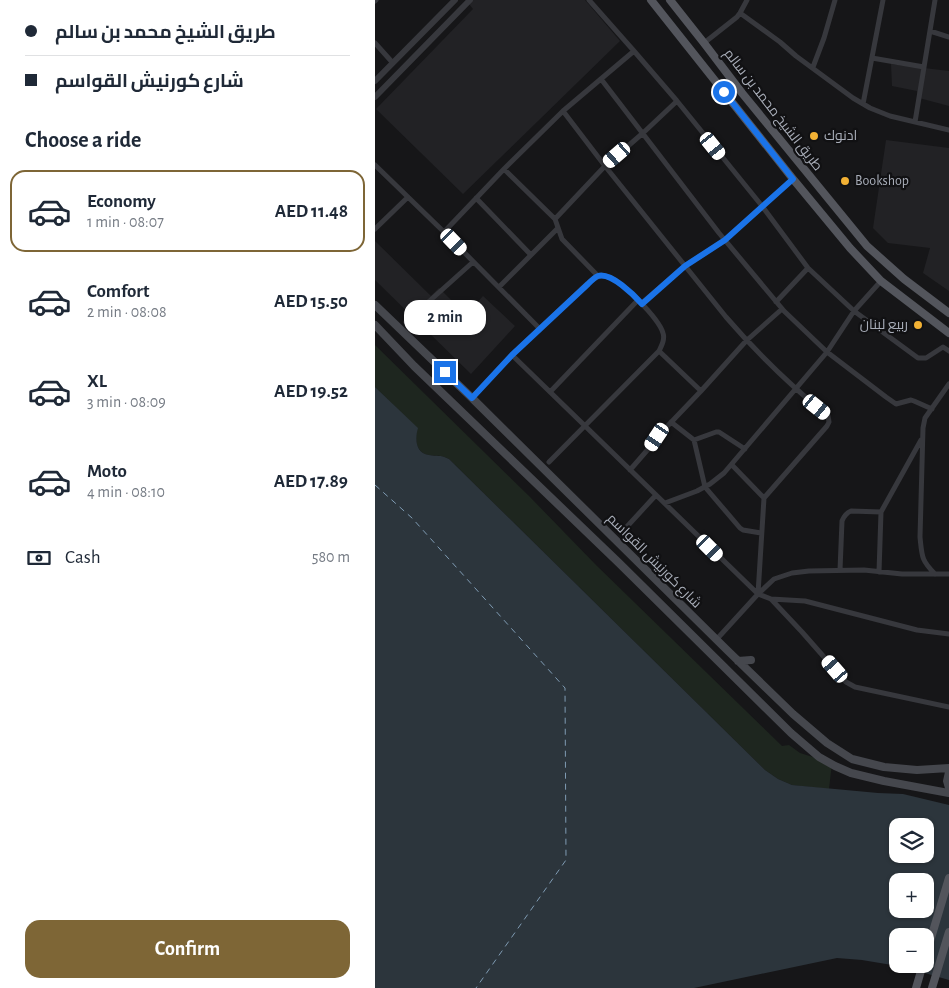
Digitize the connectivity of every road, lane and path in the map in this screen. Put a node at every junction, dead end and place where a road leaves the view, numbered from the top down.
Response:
1 (455, 0) edge
2 (470, 0) edge
3 (589, 0) edge
4 (651, 0) edge
5 (670, 0) edge
6 (747, 0) edge
7 (835, 0) edge
8 (883, 0) edge
9 (935, 0) edge
10 (740, 13) junction
11 (930, 31) junction
12 (949, 37) edge
13 (704, 43) junction
14 (375, 44) edge
15 (634, 50) junction
16 (872, 58) junction
17 (392, 62) junction
18 (813, 67) junction
19 (924, 67) junction
20 (601, 79) junction
21 (375, 81) edge
22 (375, 97) edge
23 (677, 101) junction
24 (863, 104) junction
25 (563, 111) junction
26 (915, 122) junction
27 (949, 130) edge
28 (643, 133) junction
29 (375, 165) edge
30 (605, 166) junction
31 (504, 169) junction
32 (793, 179) junction
33 (408, 197) junction
34 (476, 198) junction
35 (761, 206) junction
36 (555, 219) junction
37 (558, 228) junction
38 (375, 229) edge
39 (444, 232) junction
40 (725, 240) junction
41 (531, 255) junction
42 (473, 262) junction
43 (685, 266) junction
44 (809, 268) junction
45 (598, 276) junction
46 (881, 280) junction
47 (499, 287) junction
48 (640, 302) junction
49 (776, 302) junction
50 (375, 305) edge
51 (782, 309) junction
52 (854, 311) junction
53 (949, 313) edge
54 (406, 322) dead end
55 (375, 326) edge
56 (540, 329) junction
57 (949, 334) edge
58 (747, 341) junction
59 (659, 351) junction
60 (949, 351) edge
61 (827, 352) junction
62 (512, 355) junction
63 (949, 384) edge
64 (796, 390) junction
65 (701, 391) junction
66 (550, 392) junction
67 (472, 398) junction
68 (932, 409) junction
69 (671, 422) junction
70 (585, 426) junction
71 (923, 437) junction
72 (694, 440) junction
73 (745, 449) junction
74 (549, 462) dead end
75 (732, 465) junction
76 (630, 470) junction
77 (705, 487) junction
78 (657, 495) junction
79 (764, 498) junction
80 (665, 503) junction
81 (881, 512) junction
82 (622, 532) dead end
83 (761, 533) junction
84 (840, 570) junction
85 (879, 572) junction
86 (935, 574) junction
87 (949, 574) edge
88 (758, 594) junction
89 (771, 599) junction
90 (949, 634) edge
91 (716, 640) junction
92 (751, 660) dead end
93 (737, 661) junction
94 (949, 707) edge
95 (949, 770) edge
96 (949, 788) edge
97 (949, 793) edge
98 (949, 878) edge
99 (934, 928) edge
100 (949, 932) edge
101 (920, 973) edge
102 (916, 988) edge
103 (932, 988) edge

1 - 17 street
2 - 22 street
3 - 15 street
4 - 32 main road, طريق الشيخ محمد بن سالم
5 - 13 main road, طريق الشيخ محمد بن سالم
6 - 10 street
7 - 18 street
8 - 16 street
9 - 11 street
10 - 13 street
10 - 18 street
11 - 12 street
11 - 19 street
13 - 53 main road, طريق الشيخ محمد بن سالم
14 - 17 street
15 - 20 street
15 - 23 street
16 - 19 street
16 - 24 street
17 - 21 street
18 - 24 street
19 - 26 street
20 - 25 street
20 - 28 street
23 - 28 street
23 - 35 street
24 - 26 street
25 - 30 street
25 - 31 street
26 - 27 street
28 - 30 street
28 - 40 street
29 - 33 street
30 - 36 street
30 - 43 street
31 - 34 street
31 - 36 street
32 - 35 street
32 - 46 main road, طريق الشيخ محمد بن سالم
33 - 38 street
33 - 39 street
34 - 39 street
34 - 41 street
35 - 40 street
35 - 44 street
36 - 37 street
37 - 41 street
37 - 45 street
39 - 42 street
40 - 43 street
40 - 49 street
41 - 47 street
42 - 47 street
42 - 54 street
43 - 48 street
43 - 58 street
44 - 49 street
44 - 52 street
45 - 48 street
45 - 56 street
46 - 52 street
46 - 57 main road, طريق الشيخ محمد بن سالم
47 - 56 street
48 - 59 street
48 - 66 street
49 - 51 street
50 - 67 main road, شارع كورنيش القواسم
51 - 58 street
51 - 61 street
52 - 60 street
52 - 61 street
55 - 97 main road, شارع كورنيش القواسم
56 - 62 street
58 - 64 street
58 - 65 street
59 - 65 street
59 - 70 street
61 - 64 street
61 - 68 street
62 - 66 street
62 - 67 street
63 - 68 street
64 - 73 street
64 - 79 street
65 - 69 street
66 - 70 street
67 - 91 main road, شارع كورنيش القواسم
68 - 71 street
69 - 72 street
69 - 76 street
70 - 74 street
70 - 76 street
71 - 81 street
71 - 86 street
72 - 73 street
72 - 77 street
73 - 75 street
75 - 77 street
75 - 79 street
76 - 78 street
77 - 80 street
77 - 83 street
78 - 80 street
78 - 82 street
79 - 83 street
80 - 88 street
81 - 84 street
81 - 85 street
83 - 88 street
84 - 85 street
84 - 88 street
85 - 86 street
86 - 87 street
88 - 89 street
88 - 91 street
89 - 90 street
89 - 94 street
91 - 93 main road, شارع كورنيش القواسم
92 - 93 main road
93 - 95 main road, شارع كورنيش القواسم
95 - 96 main road
98 - 99 main road
100 - 103 main road
101 - 102 main road

